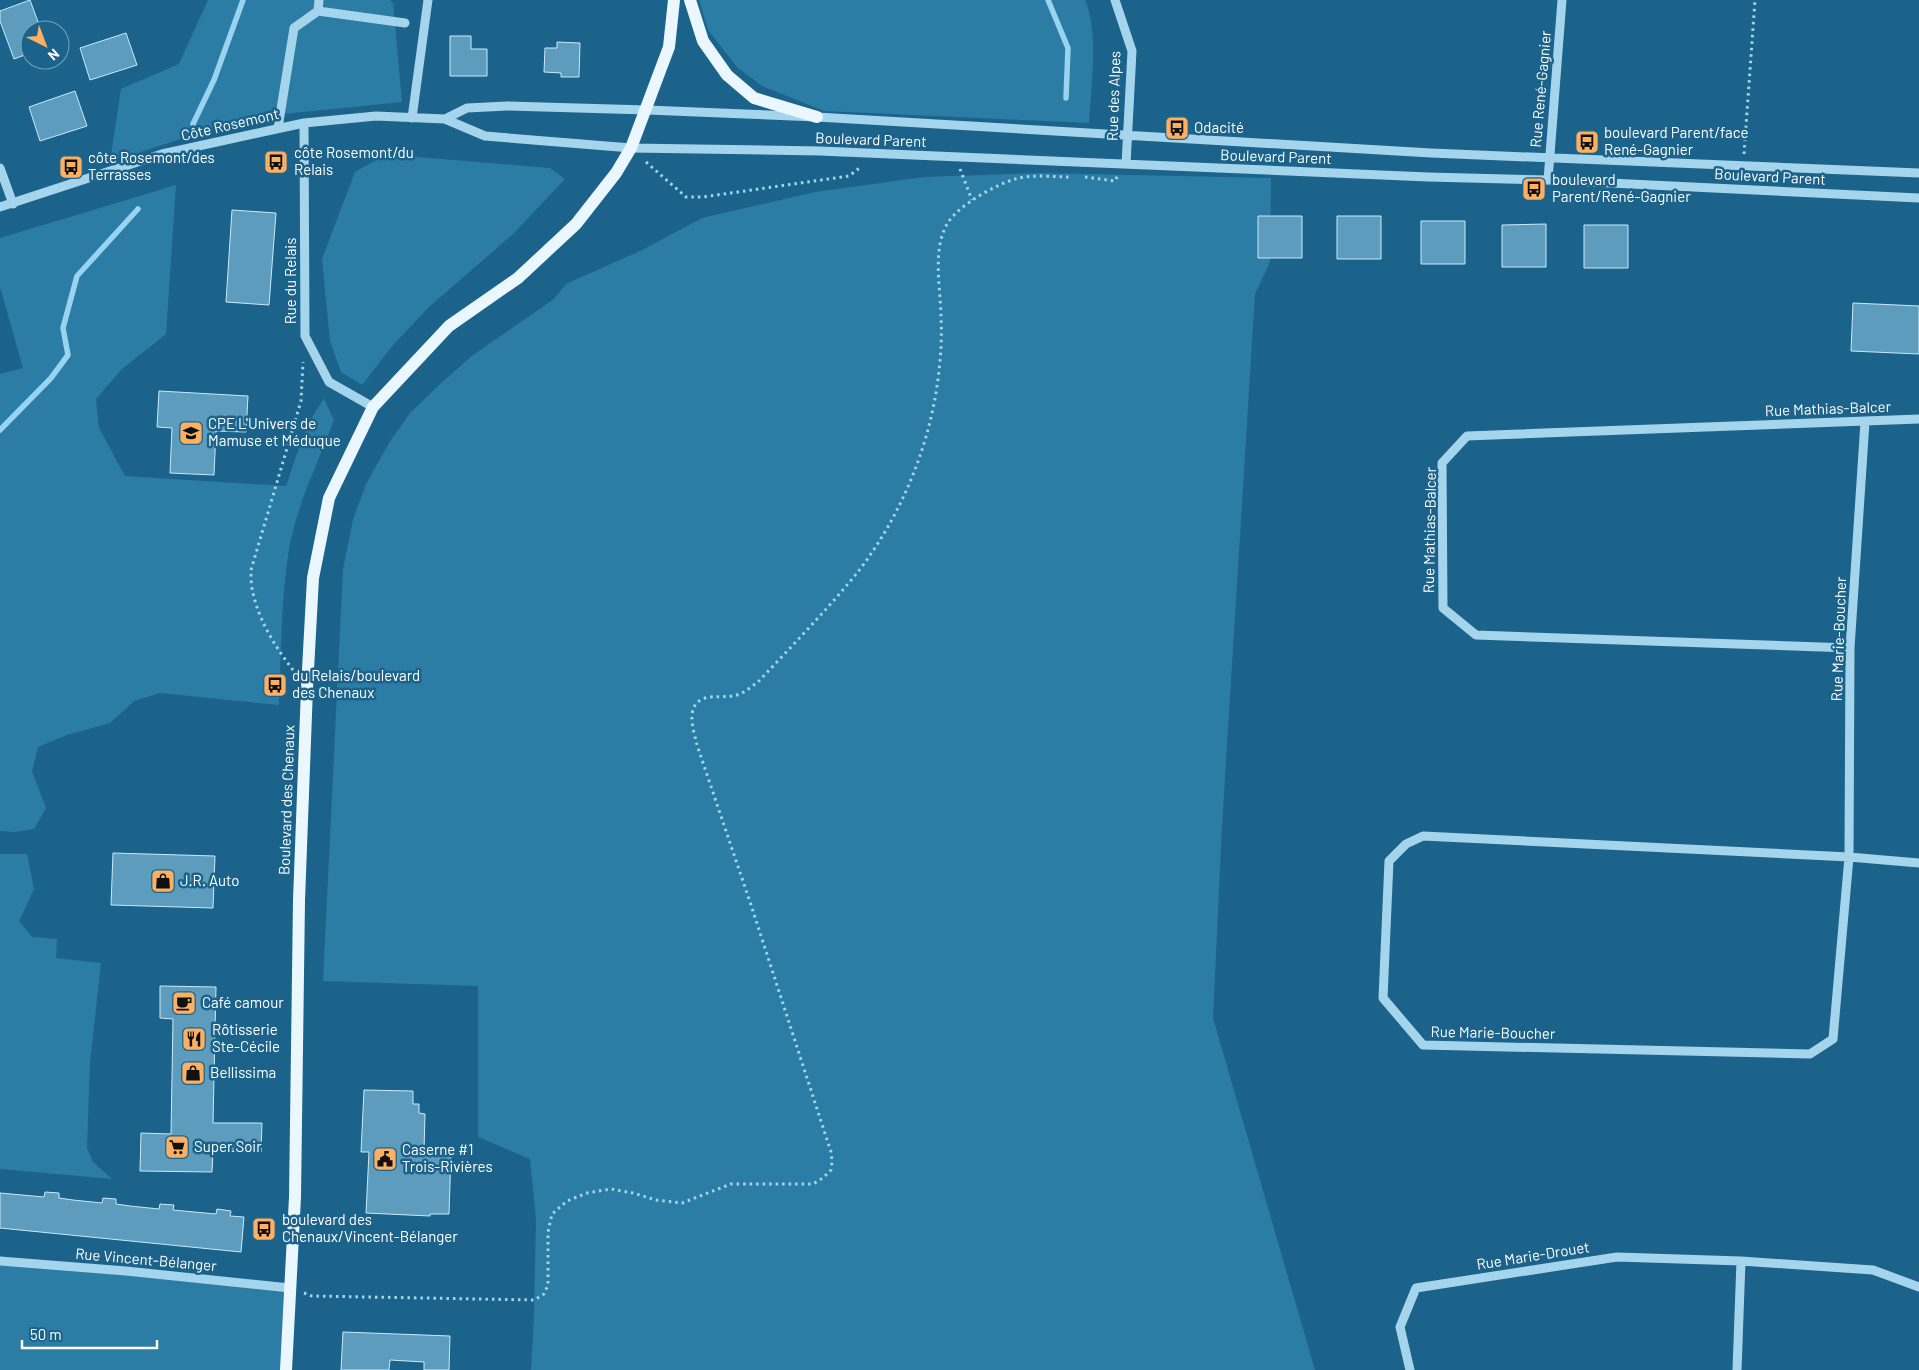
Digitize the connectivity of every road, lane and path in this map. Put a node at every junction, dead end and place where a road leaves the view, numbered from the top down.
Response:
1 (319, 0) edge
2 (428, 0) edge
3 (674, 0) edge
4 (690, 0) edge
5 (1115, 0) edge
6 (1562, 0) edge
7 (1755, 0) edge
8 (318, 11) junction
9 (405, 23) dead end
10 (647, 110) junction
11 (817, 117) junction
12 (412, 118) junction
13 (445, 119) junction
14 (304, 123) junction
15 (278, 128) junction
16 (1127, 135) junction
17 (631, 148) junction
18 (877, 154) junction
19 (956, 157) junction
20 (1549, 157) junction
21 (1126, 164) junction
22 (1744, 165) junction
23 (0, 168) edge
24 (1919, 174) edge
25 (1073, 177) dead end
26 (1082, 177) dead end
27 (1548, 180) junction
28 (1919, 198) edge
29 (972, 200) junction
30 (13, 204) junction
31 (0, 207) edge
32 (305, 336) junction
33 (373, 406) junction
34 (1919, 419) edge
35 (1866, 422) junction
36 (1850, 648) junction
37 (308, 688) junction
38 (1849, 857) junction
39 (1919, 863) edge
40 (0, 1261) edge
41 (1741, 1261) junction
42 (1919, 1287) edge
43 (290, 1288) junction
44 (286, 1370) edge
45 (1410, 1370) edge
46 (1737, 1370) edge

1 - 8 street
2 - 12 street
3 - 10 main road, Boulevard des Chenaux
4 - 11 main road
5 - 16 street, Rue des Alpes
6 - 20 street, Rue René-Gagnier
7 - 22 path
8 - 9 street
8 - 15 street
10 - 11 street, Boulevard Parent
10 - 13 street, Côte Rosemont
10 - 17 main road, Boulevard des Chenaux
11 - 16 street, Boulevard Parent
12 - 13 street, Côte Rosemont
12 - 14 street, Côte Rosemont
13 - 17 street, Côte Rosemont
14 - 15 street, Côte Rosemont
14 - 32 street, Rue du Relais
15 - 30 street, Côte Rosemont
16 - 20 street, Boulevard Parent
16 - 21 street, Rue des Alpes
17 - 18 street, Boulevard Parent
17 - 18 path
17 - 33 main road, Boulevard des Chenaux
18 - 19 street, Boulevard Parent
19 - 21 street, Boulevard Parent
19 - 29 path
20 - 22 street, Boulevard Parent
20 - 27 street, Rue René-Gagnier
21 - 26 path
21 - 27 street, Boulevard Parent
22 - 24 street, Boulevard Parent
23 - 30 street
25 - 29 path
27 - 28 street, Boulevard Parent
29 - 43 path
30 - 31 street, Côte Rosemont
32 - 33 street, Rue du Relais
32 - 37 path
33 - 37 main road, Boulevard des Chenaux
34 - 35 street, Rue Mathias-Balcer
35 - 36 street, Rue Marie-Boucher
35 - 36 street, Rue Mathias-Balcer
36 - 38 street, Rue Marie-Boucher
37 - 43 main road, Boulevard des Chenaux
38 - 38 street, Rue Marie-Boucher
38 - 39 street, Rue Marie-Boucher
40 - 43 street, Rue Vincent-Bélanger
41 - 42 street, Rue Marie-Drouet
41 - 45 street, Rue Marie-Drouet
41 - 46 street
43 - 44 main road, Boulevard des Chenaux

